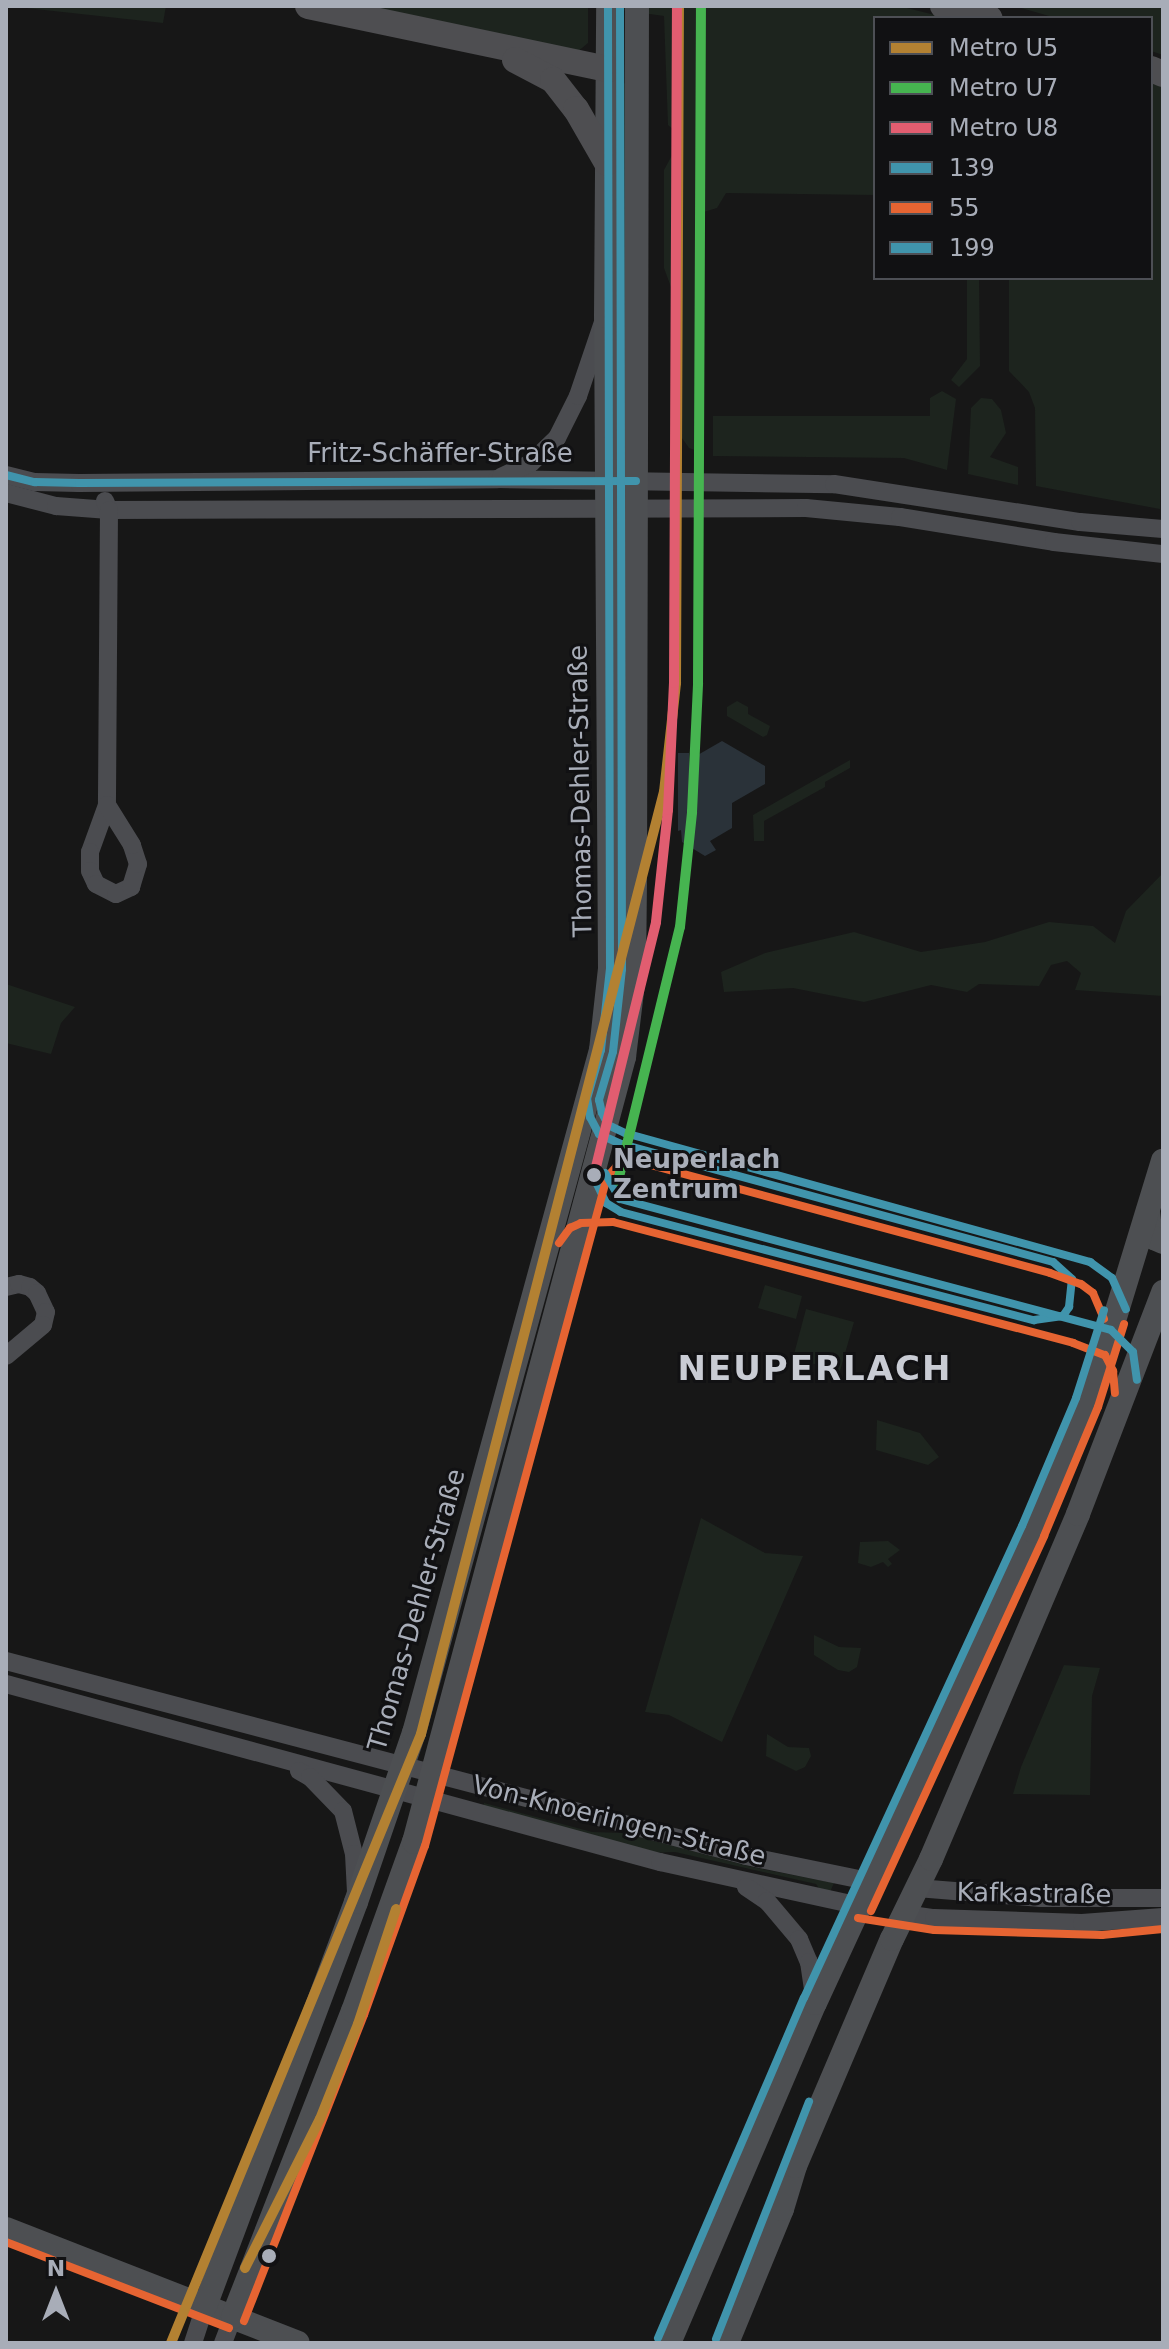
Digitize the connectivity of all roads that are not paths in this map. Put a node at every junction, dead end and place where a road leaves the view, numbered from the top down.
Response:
1 (308, 6) edge
2 (608, 6) edge
3 (637, 6) edge
4 (943, 6) edge
5 (981, 16) edge
6 (467, 41) junction
7 (637, 50) junction
8 (608, 56) junction
9 (607, 163) junction
10 (606, 316) junction
11 (6, 475) edge
12 (497, 479) junction
13 (606, 480) junction
14 (636, 481) junction
15 (98, 483) junction
16 (6, 493) edge
17 (606, 509) junction
18 (636, 509) junction
19 (109, 510) junction
20 (1163, 529) edge
21 (1159, 556) edge
22 (107, 805) dead end
23 (587, 1099) junction
24 (612, 1109) junction
25 (1163, 1161) edge
26 (1148, 1211) junction
27 (1163, 1242) edge
28 (6, 1287) edge
29 (1163, 1292) edge
30 (6, 1356) edge
31 (6, 1661) edge
32 (6, 1684) edge
33 (275, 1759) junction
34 (403, 1765) junction
35 (433, 1773) junction
36 (394, 1792) junction
37 (426, 1800) junction
38 (737, 1881) junction
39 (873, 1882) junction
40 (917, 1888) junction
41 (1163, 1898) edge
42 (356, 1902) junction
43 (860, 1906) junction
44 (904, 1914) junction
45 (1163, 1917) edge
46 (815, 2003) junction
47 (6, 2229) edge
48 (205, 2306) junction
49 (233, 2317) junction
50 (193, 2343) edge
51 (223, 2343) edge
52 (298, 2343) edge
53 (669, 2343) edge
54 (727, 2343) edge

1 - 6 highway
2 - 8 main road, Thomas-Dehler-Straße
3 - 7 main road, Thomas-Dehler-Straße
4 - 5 highway
6 - 8 highway
6 - 9 highway
7 - 8 main road
7 - 14 main road, Thomas-Dehler-Straße
8 - 9 main road, Thomas-Dehler-Straße
9 - 10 main road, Thomas-Dehler-Straße
10 - 12 street
10 - 13 main road, Thomas-Dehler-Straße
11 - 15 street, Fritz-Schäffer-Straße
12 - 13 street, Fritz-Schäffer-Straße
12 - 15 street, Fritz-Schäffer-Straße
13 - 14 street, Fritz-Schäffer-Straße
13 - 17 main road, Thomas-Dehler-Straße
14 - 18 main road, Thomas-Dehler-Straße
14 - 20 street, Fritz-Schäffer-Straße
15 - 19 street
16 - 19 street
17 - 18 street
17 - 19 street
17 - 23 main road, Thomas-Dehler-Straße
18 - 21 street
18 - 24 main road, Thomas-Dehler-Straße
19 - 22 street
23 - 24 main road
23 - 34 main road, Thomas-Dehler-Straße
24 - 35 main road, Thomas-Dehler-Straße
25 - 26 main road
26 - 27 main road
26 - 39 main road
28 - 30 street
29 - 40 main road
31 - 34 street
32 - 33 street, Von-Knoeringen-Straße
33 - 36 street, Von-Knoeringen-Straße
33 - 42 street, Von-Knoeringen-Straße
34 - 35 street, Von-Knoeringen-Straße
34 - 36 main road, Thomas-Dehler-Straße
35 - 37 main road, Thomas-Dehler-Straße
35 - 39 street, Von-Knoeringen-Straße
36 - 37 street, Von-Knoeringen-Straße
36 - 42 main road, Thomas-Dehler-Straße
37 - 38 street, Von-Knoeringen-Straße
37 - 49 main road, Thomas-Dehler-Straße
38 - 43 street, Von-Knoeringen-Straße
38 - 46 street
39 - 40 main road, Von-Knoeringen-Straße
39 - 43 main road
40 - 41 street, Kafkastraße
40 - 44 main road
42 - 48 main road, Thomas-Dehler-Straße
43 - 44 main road, Von-Knoeringen-Straße
43 - 46 main road
44 - 45 street, Kafkastraße
44 - 54 main road
46 - 53 main road
47 - 48 main road
48 - 49 main road
48 - 50 street
49 - 51 street
49 - 52 main road

